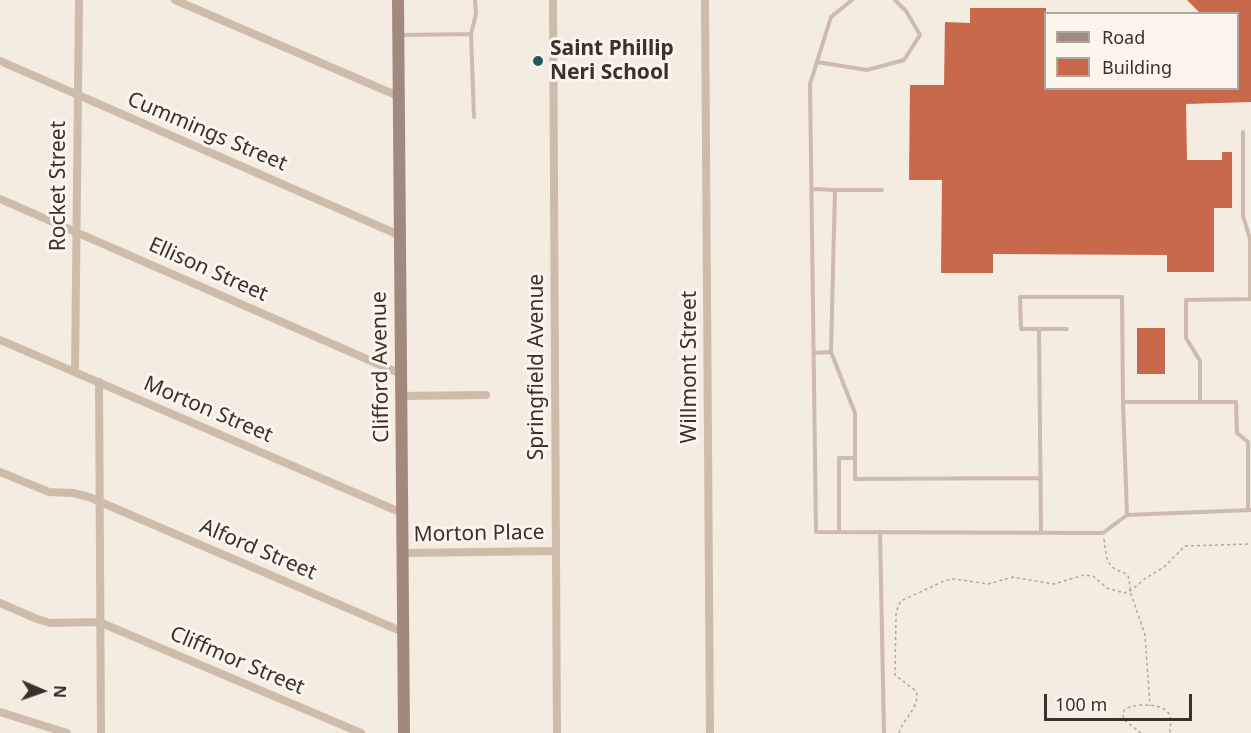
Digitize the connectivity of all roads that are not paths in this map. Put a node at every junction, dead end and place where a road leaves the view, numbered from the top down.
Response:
1 (79, 0) edge
2 (175, 0) edge
3 (398, 0) edge
4 (475, 0) edge
5 (553, 0) edge
6 (705, 0) edge
7 (852, 0) edge
8 (895, 0) edge
9 (471, 34) junction
10 (398, 35) junction
11 (0, 62) edge
12 (817, 62) junction
13 (78, 95) junction
14 (398, 96) junction
15 (474, 117) dead end
16 (1243, 132) dead end
17 (812, 189) junction
18 (835, 189) junction
19 (882, 190) dead end
20 (0, 200) edge
21 (77, 233) junction
22 (399, 235) junction
23 (1250, 299) edge
24 (1039, 329) junction
25 (1067, 329) dead end
26 (0, 340) edge
27 (831, 352) junction
28 (814, 353) junction
29 (75, 372) junction
30 (401, 374) junction
31 (99, 382) junction
32 (486, 395) dead end
33 (401, 396) junction
34 (1124, 402) junction
35 (1200, 402) junction
36 (855, 458) junction
37 (0, 472) edge
38 (1041, 478) junction
39 (98, 501) junction
40 (1249, 510) edge
41 (402, 513) junction
42 (1127, 515) junction
43 (839, 532) junction
44 (880, 532) junction
45 (1041, 533) junction
46 (555, 551) junction
47 (403, 553) junction
48 (0, 603) edge
49 (99, 622) junction
50 (403, 632) junction
51 (0, 712) edge
52 (68, 733) edge
53 (101, 733) edge
54 (360, 733) edge
55 (404, 733) edge
56 (557, 733) edge
57 (710, 733) edge
58 (884, 733) edge

1 - 13 street, Rocket Street
2 - 14 street
3 - 10 main road, Clifford Avenue
4 - 9 lane
5 - 46 street, Springfield Avenue
6 - 57 street, Willmont Street
7 - 12 lane
8 - 12 lane
9 - 10 lane
9 - 15 lane
10 - 14 main road, Clifford Avenue
11 - 13 street, Cummings Street
12 - 17 lane
13 - 21 street, Rocket Street
13 - 22 street, Cummings Street
14 - 22 main road, Clifford Avenue
16 - 23 lane
17 - 18 lane
17 - 28 lane
18 - 19 lane
18 - 27 lane
20 - 21 street, Ellison Street
21 - 29 street, Rocket Street
21 - 30 street, Ellison Street
22 - 30 main road, Clifford Avenue
23 - 35 lane
24 - 25 lane
24 - 34 lane
24 - 38 lane
26 - 29 street, Morton Street
27 - 28 lane
27 - 36 lane
28 - 43 lane
29 - 31 street, Morton Street
30 - 33 main road, Clifford Avenue
31 - 39 street
31 - 41 street, Morton Street
32 - 33 street
33 - 41 main road, Clifford Avenue
34 - 35 lane
34 - 42 lane
35 - 40 lane
36 - 38 lane
36 - 43 lane
37 - 39 street, Alford Street
38 - 45 lane
39 - 49 street
39 - 50 street, Alford Street
40 - 42 lane
41 - 47 main road, Clifford Avenue
42 - 45 lane
43 - 44 lane
44 - 45 lane
44 - 58 lane
46 - 47 street, Morton Place
46 - 56 street, Springfield Avenue
47 - 50 main road, Clifford Avenue
48 - 49 street
49 - 53 street
49 - 54 street, Cliffmor Street
50 - 55 main road, Clifford Avenue
51 - 52 street

